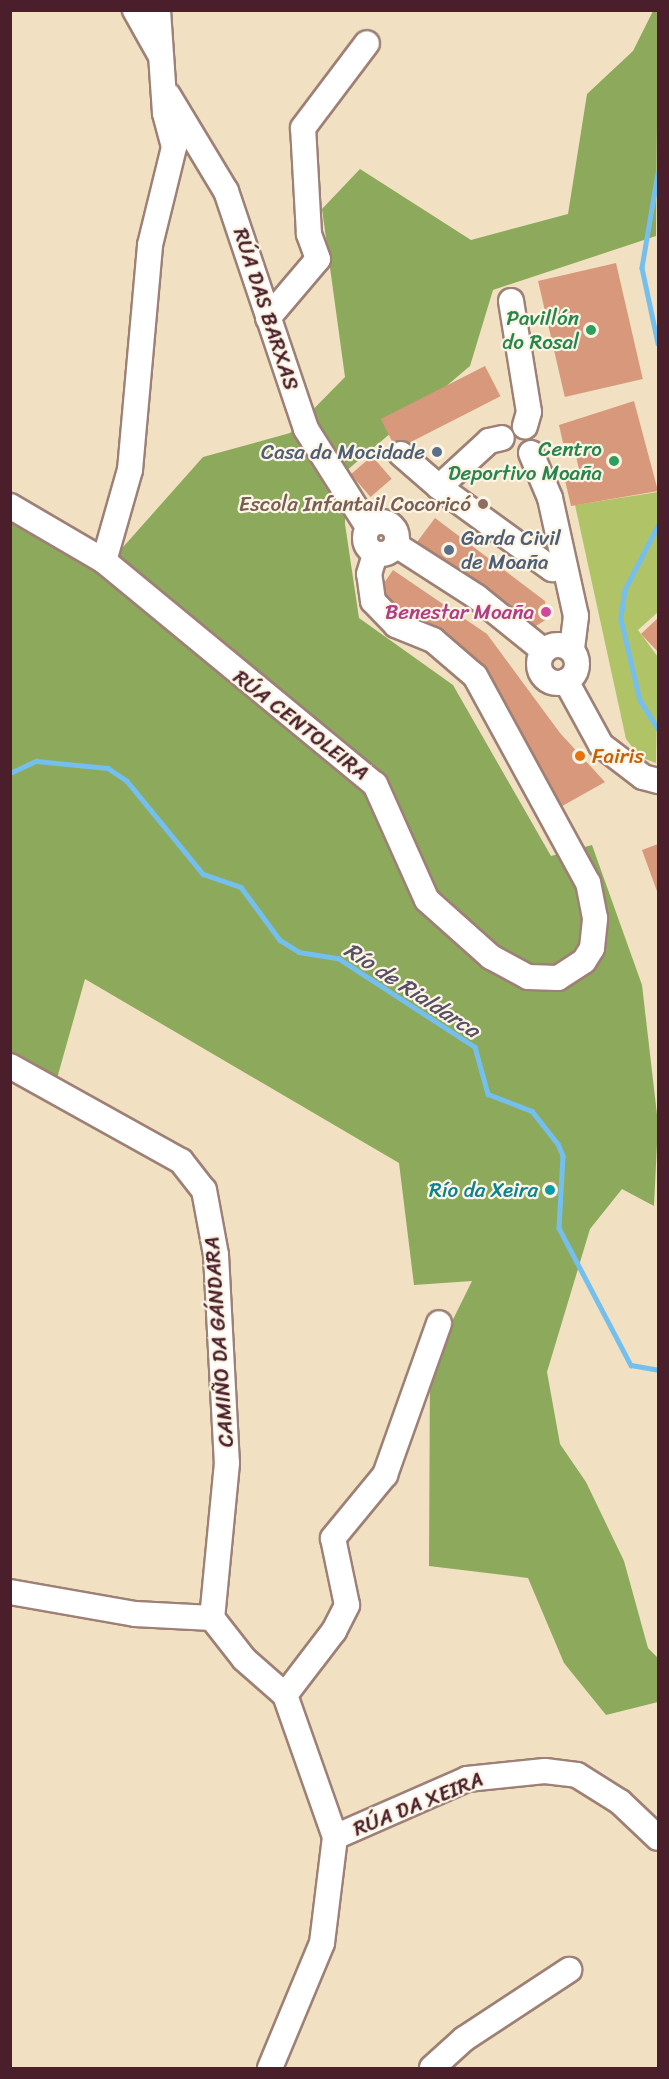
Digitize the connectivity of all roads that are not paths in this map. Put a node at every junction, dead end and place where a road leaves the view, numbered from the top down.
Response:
1 (135, 10) edge
2 (158, 10) edge
3 (368, 43) dead end
4 (163, 59) junction
5 (165, 90) junction
6 (511, 301) dead end
7 (268, 318) junction
8 (525, 426) junction
9 (502, 438) junction
10 (531, 453) junction
11 (401, 454) dead end
12 (439, 487) junction
13 (10, 506) edge
14 (386, 550) junction
15 (104, 561) junction
16 (552, 569) dead end
17 (572, 650) junction
18 (544, 651) junction
19 (566, 681) junction
20 (658, 781) edge
21 (10, 1066) edge
22 (439, 1323) dead end
23 (10, 1592) edge
24 (212, 1618) junction
25 (285, 1695) junction
26 (335, 1837) junction
27 (658, 1838) edge
28 (569, 1970) dead end
29 (270, 2068) edge
30 (432, 2068) edge

1 - 4 street
2 - 4 street
3 - 7 street
4 - 5 street
5 - 7 street, RÚA DAS BARXAS
5 - 15 street
6 - 8 street
7 - 14 street, RÚA DAS BARXAS
8 - 9 street
8 - 10 street
9 - 10 street
9 - 12 street
10 - 17 street
11 - 12 street
12 - 16 street
13 - 15 street, RÚA CENTOLEIRA
14 - 15 street, RÚA CENTOLEIRA
14 - 18 street
17 - 18 street
17 - 19 street
18 - 19 street
19 - 20 street
21 - 24 street, CAMIÑO DA GÁNDARA
22 - 25 street
23 - 24 street
24 - 25 street
25 - 26 street
26 - 27 street, RÚA DA XEIRA
26 - 29 street
28 - 30 street

